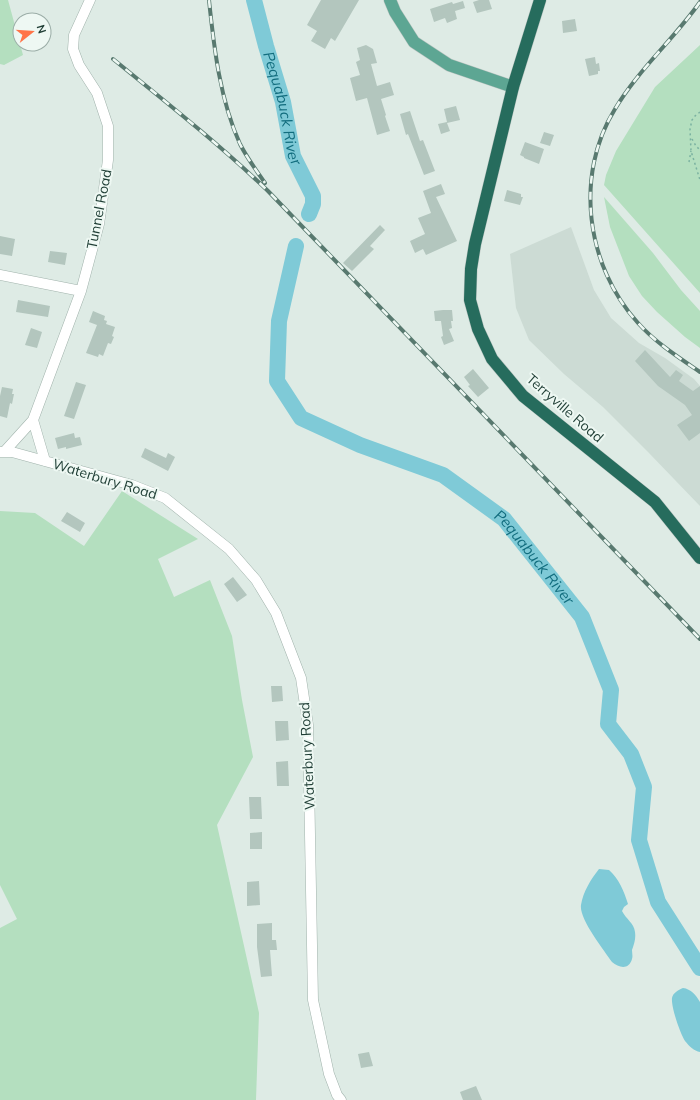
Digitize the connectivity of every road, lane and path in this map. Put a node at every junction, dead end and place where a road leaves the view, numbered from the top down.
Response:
1 (90, 0) edge
2 (390, 0) edge
3 (540, 0) edge
4 (513, 87) junction
5 (700, 112) edge
6 (691, 137) junction
7 (691, 149) junction
8 (700, 150) edge
9 (688, 162) dead end
10 (700, 180) edge
11 (0, 275) edge
12 (81, 290) junction
13 (33, 420) junction
14 (5, 452) edge
15 (45, 461) junction
16 (700, 558) edge
17 (341, 1100) edge

1 - 12 street, Tunnel Road
2 - 4 main road
3 - 4 highway, Terryville Road
4 - 16 highway, Terryville Road
5 - 6 path
6 - 7 path
6 - 8 path
7 - 9 path
7 - 10 path
11 - 12 street
12 - 13 street, Tunnel Road
13 - 14 street, Tunnel Road
13 - 15 street
14 - 15 street, Waterbury Road
15 - 17 street, Waterbury Road

